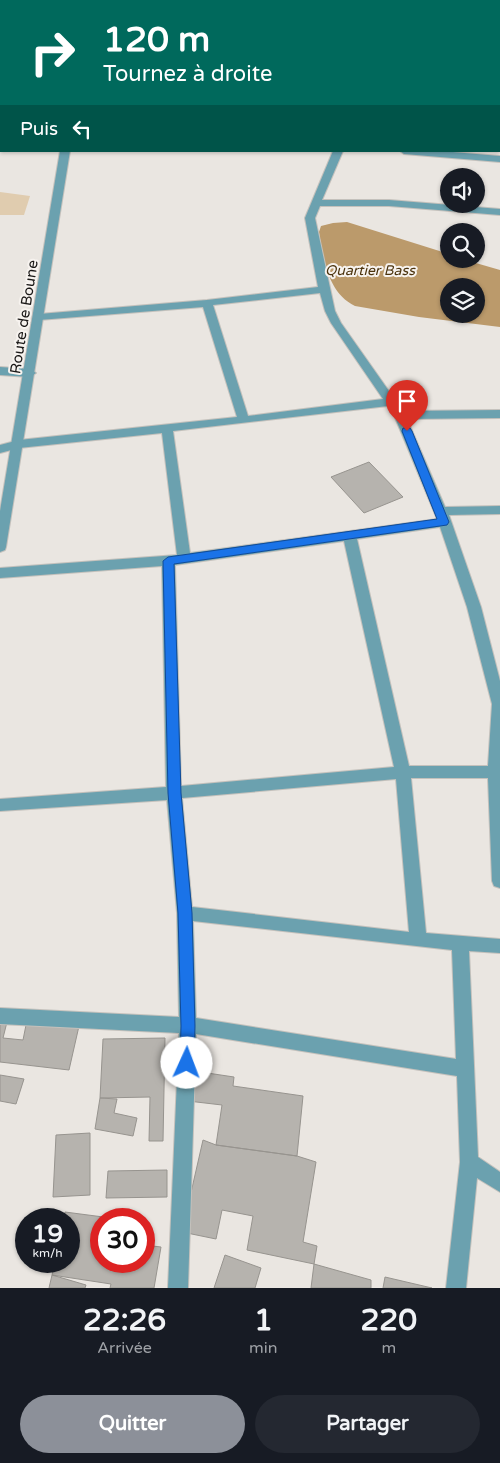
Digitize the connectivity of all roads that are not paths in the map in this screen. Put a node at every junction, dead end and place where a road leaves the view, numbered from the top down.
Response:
1 (65, 152) edge
2 (338, 152) edge
3 (416, 152) edge
4 (500, 159) edge
5 (314, 203) junction
6 (500, 212) edge
7 (324, 289) junction
8 (207, 303) junction
9 (39, 317) junction
10 (0, 371) edge
11 (30, 373) junction
12 (391, 402) junction
13 (500, 414) edge
14 (400, 415) junction
15 (244, 420) junction
16 (168, 428) junction
17 (19, 444) junction
18 (0, 449) edge
19 (500, 510) edge
20 (442, 517) junction
21 (349, 534) junction
22 (0, 547) edge
23 (176, 560) junction
24 (0, 573) edge
25 (500, 704) edge
26 (403, 772) junction
27 (495, 772) junction
28 (174, 793) junction
29 (0, 806) edge
30 (500, 881) edge
31 (185, 913) junction
32 (418, 940) junction
33 (460, 943) junction
34 (500, 946) edge
35 (0, 1016) edge
36 (188, 1026) junction
37 (466, 1069) junction
38 (469, 1162) junction
39 (500, 1183) edge
40 (178, 1288) edge
41 (456, 1288) edge

1 - 9 street, Route de Boune
2 - 5 street
3 - 4 street
5 - 6 street
5 - 7 street
7 - 8 street
7 - 12 street
8 - 9 street
8 - 15 street
9 - 11 street, Route de Boune
10 - 11 street
11 - 17 street, Route de Boune
12 - 14 street
12 - 15 street
13 - 14 street
14 - 20 street
15 - 16 street
16 - 17 street
16 - 23 street
17 - 18 street
17 - 22 street, Route de Boune
19 - 20 street
20 - 21 street
20 - 25 street
21 - 23 street
21 - 26 street
23 - 24 street
23 - 28 street
25 - 27 street
26 - 27 street
26 - 28 street
26 - 32 street
27 - 30 street
28 - 29 street
28 - 31 street
31 - 32 street
31 - 36 street
32 - 33 street
33 - 34 street
33 - 37 street
35 - 36 street
36 - 37 street
36 - 40 street
37 - 38 street
38 - 39 street
38 - 41 street

